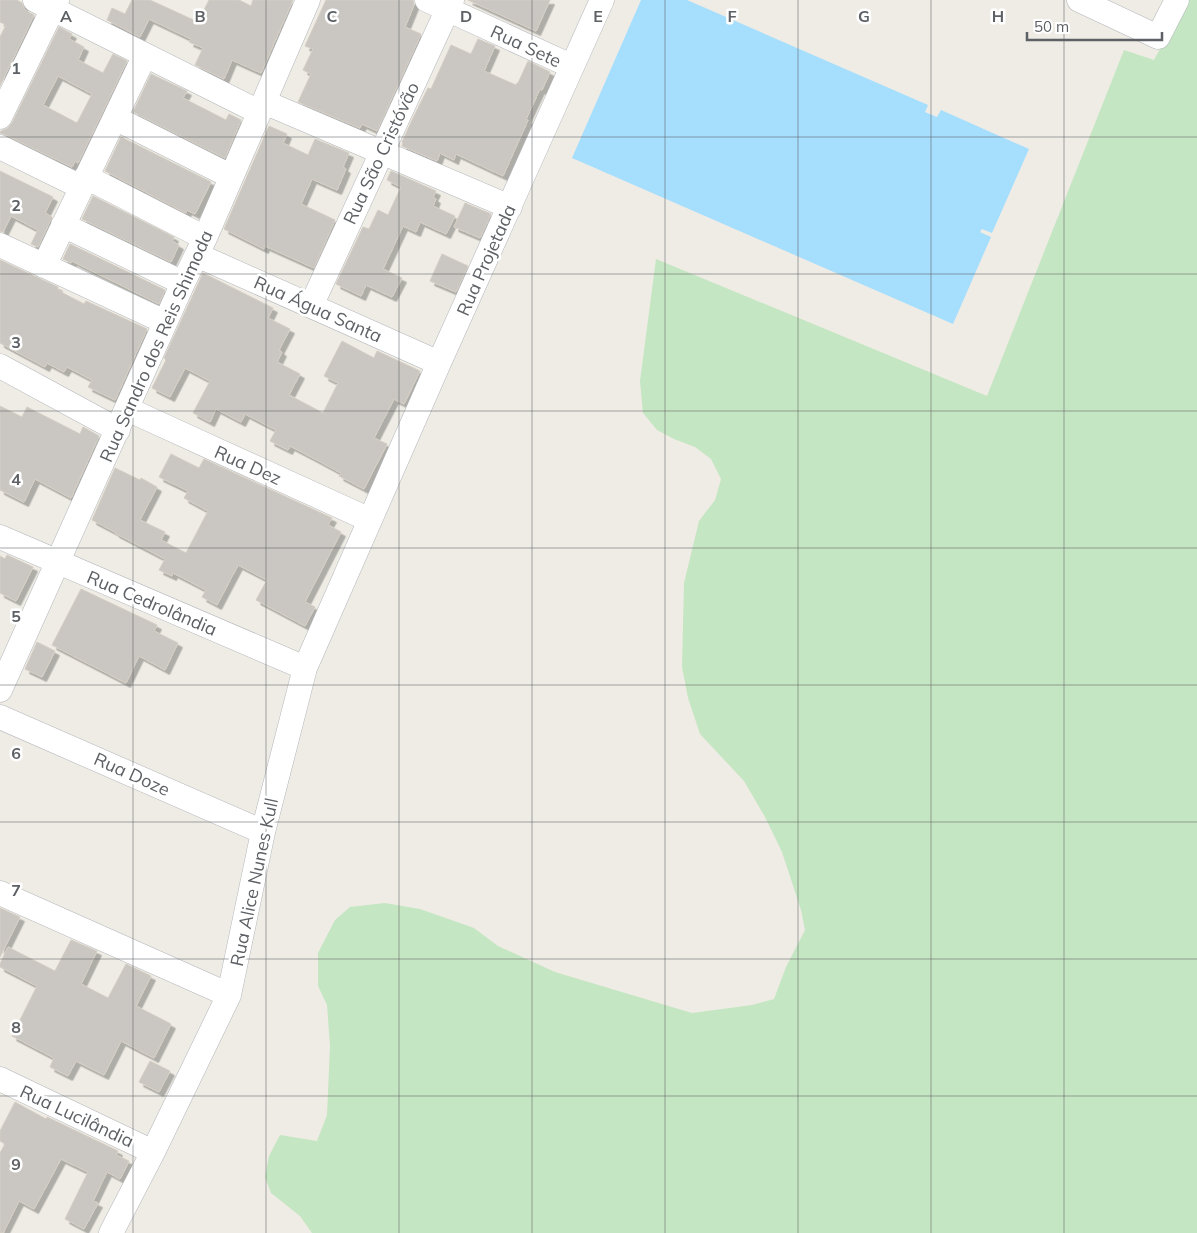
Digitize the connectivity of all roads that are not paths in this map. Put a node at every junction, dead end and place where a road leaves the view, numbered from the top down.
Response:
1 (602, 0) edge
2 (1079, 0) edge
3 (1177, 0) edge
4 (302, 2) edge
5 (48, 3) edge
6 (442, 3) edge
7 (145, 55) junction
8 (571, 66) junction
9 (262, 107) junction
10 (1, 115) edge
11 (115, 118) junction
12 (0, 147) edge
13 (381, 152) junction
14 (230, 176) junction
15 (83, 182) junction
16 (510, 207) junction
17 (63, 225) junction
18 (0, 245) edge
19 (201, 246) junction
20 (44, 266) junction
21 (183, 283) junction
22 (311, 306) junction
23 (165, 322) junction
24 (439, 363) junction
25 (0, 366) edge
26 (123, 420) junction
27 (370, 520) junction
28 (0, 537) edge
29 (58, 562) junction
30 (305, 668) junction
31 (0, 690) edge
32 (0, 717) edge
33 (263, 832) junction
34 (0, 893) edge
35 (229, 995) junction
36 (0, 1079) edge
37 (153, 1152) junction
38 (111, 1233) edge

1 - 8 street, Rua Projetada
2 - 3 street
4 - 9 street, Rua Sandro dos Reis Shimoda
5 - 7 street
5 - 10 street
6 - 8 street, Rua Sete
6 - 13 street, Rua São Cristóvão
7 - 9 street
7 - 11 street
8 - 16 street, Rua Projetada
9 - 13 street
9 - 14 street, Rua Sandro dos Reis Shimoda
11 - 14 street
11 - 15 street
12 - 15 street, Rua Água Santa
13 - 16 street
13 - 22 street, Rua São Cristóvão
14 - 19 street, Rua Sandro dos Reis Shimoda
15 - 17 street
15 - 19 street, Rua Água Santa
16 - 24 street, Rua Projetada
17 - 20 street
17 - 21 street
18 - 20 street
19 - 21 street, Rua Sandro dos Reis Shimoda
19 - 22 street, Rua Água Santa
20 - 23 street
21 - 23 street, Rua Sandro dos Reis Shimoda
22 - 24 street, Rua Água Santa
23 - 26 street, Rua Sandro dos Reis Shimoda
24 - 27 street, Rua Projetada
25 - 26 street, Rua Dez
26 - 27 street, Rua Dez
26 - 29 street, Rua Sandro dos Reis Shimoda
27 - 30 street, Rua Alice Nunes Kull
28 - 29 street, Rua Cedrolândia
29 - 30 street, Rua Cedrolândia
29 - 31 street, Rua Sandro dos Reis Shimoda
30 - 33 street, Rua Alice Nunes Kull
32 - 33 street, Rua Doze
33 - 35 street, Rua Alice Nunes Kull
34 - 35 street
35 - 37 street, Rua Alice Nunes Kull
36 - 37 street, Rua Lucilândia
37 - 38 street, Rua Alice Nunes Kull

